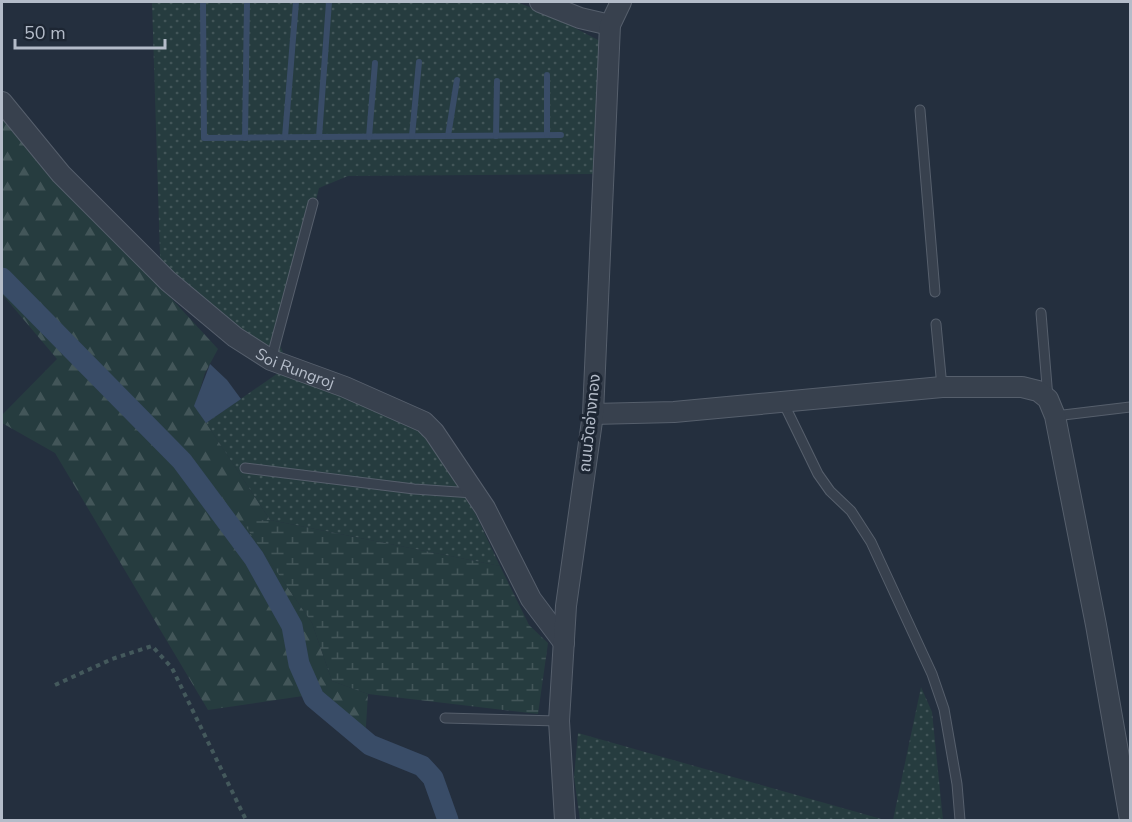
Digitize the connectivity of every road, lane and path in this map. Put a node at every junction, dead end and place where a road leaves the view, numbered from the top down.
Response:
1 (540, 2) edge
2 (621, 2) edge
3 (610, 25) junction
4 (2, 102) edge
5 (920, 110) dead end
6 (313, 203) dead end
7 (935, 292) dead end
8 (1041, 314) dead end
9 (936, 324) dead end
10 (271, 360) junction
11 (942, 387) junction
12 (783, 402) junction
13 (1131, 407) edge
14 (1051, 408) junction
15 (592, 414) junction
16 (245, 468) dead end
17 (475, 493) junction
18 (564, 643) junction
19 (55, 685) dead end
20 (445, 718) dead end
21 (559, 721) junction
22 (246, 820) edge
23 (565, 820) edge
24 (960, 820) edge
25 (1130, 820) edge

1 - 3 street
2 - 3 street
3 - 15 street, ถนนวัดอ่างทอง
4 - 10 street, Soi Rungroj
5 - 7 lane
6 - 10 lane
8 - 14 lane
9 - 11 lane
10 - 17 street, Soi Rungroj
11 - 12 street
11 - 14 street
12 - 15 street
12 - 24 lane
13 - 14 lane
14 - 25 street
15 - 18 street, ถนนวัดอ่างทอง
16 - 17 lane
17 - 18 street, Soi Rungroj
18 - 21 street, ถนนวัดอ่างทอง
19 - 22 path
20 - 21 lane
21 - 23 street, ถนนวัดอ่างทอง

